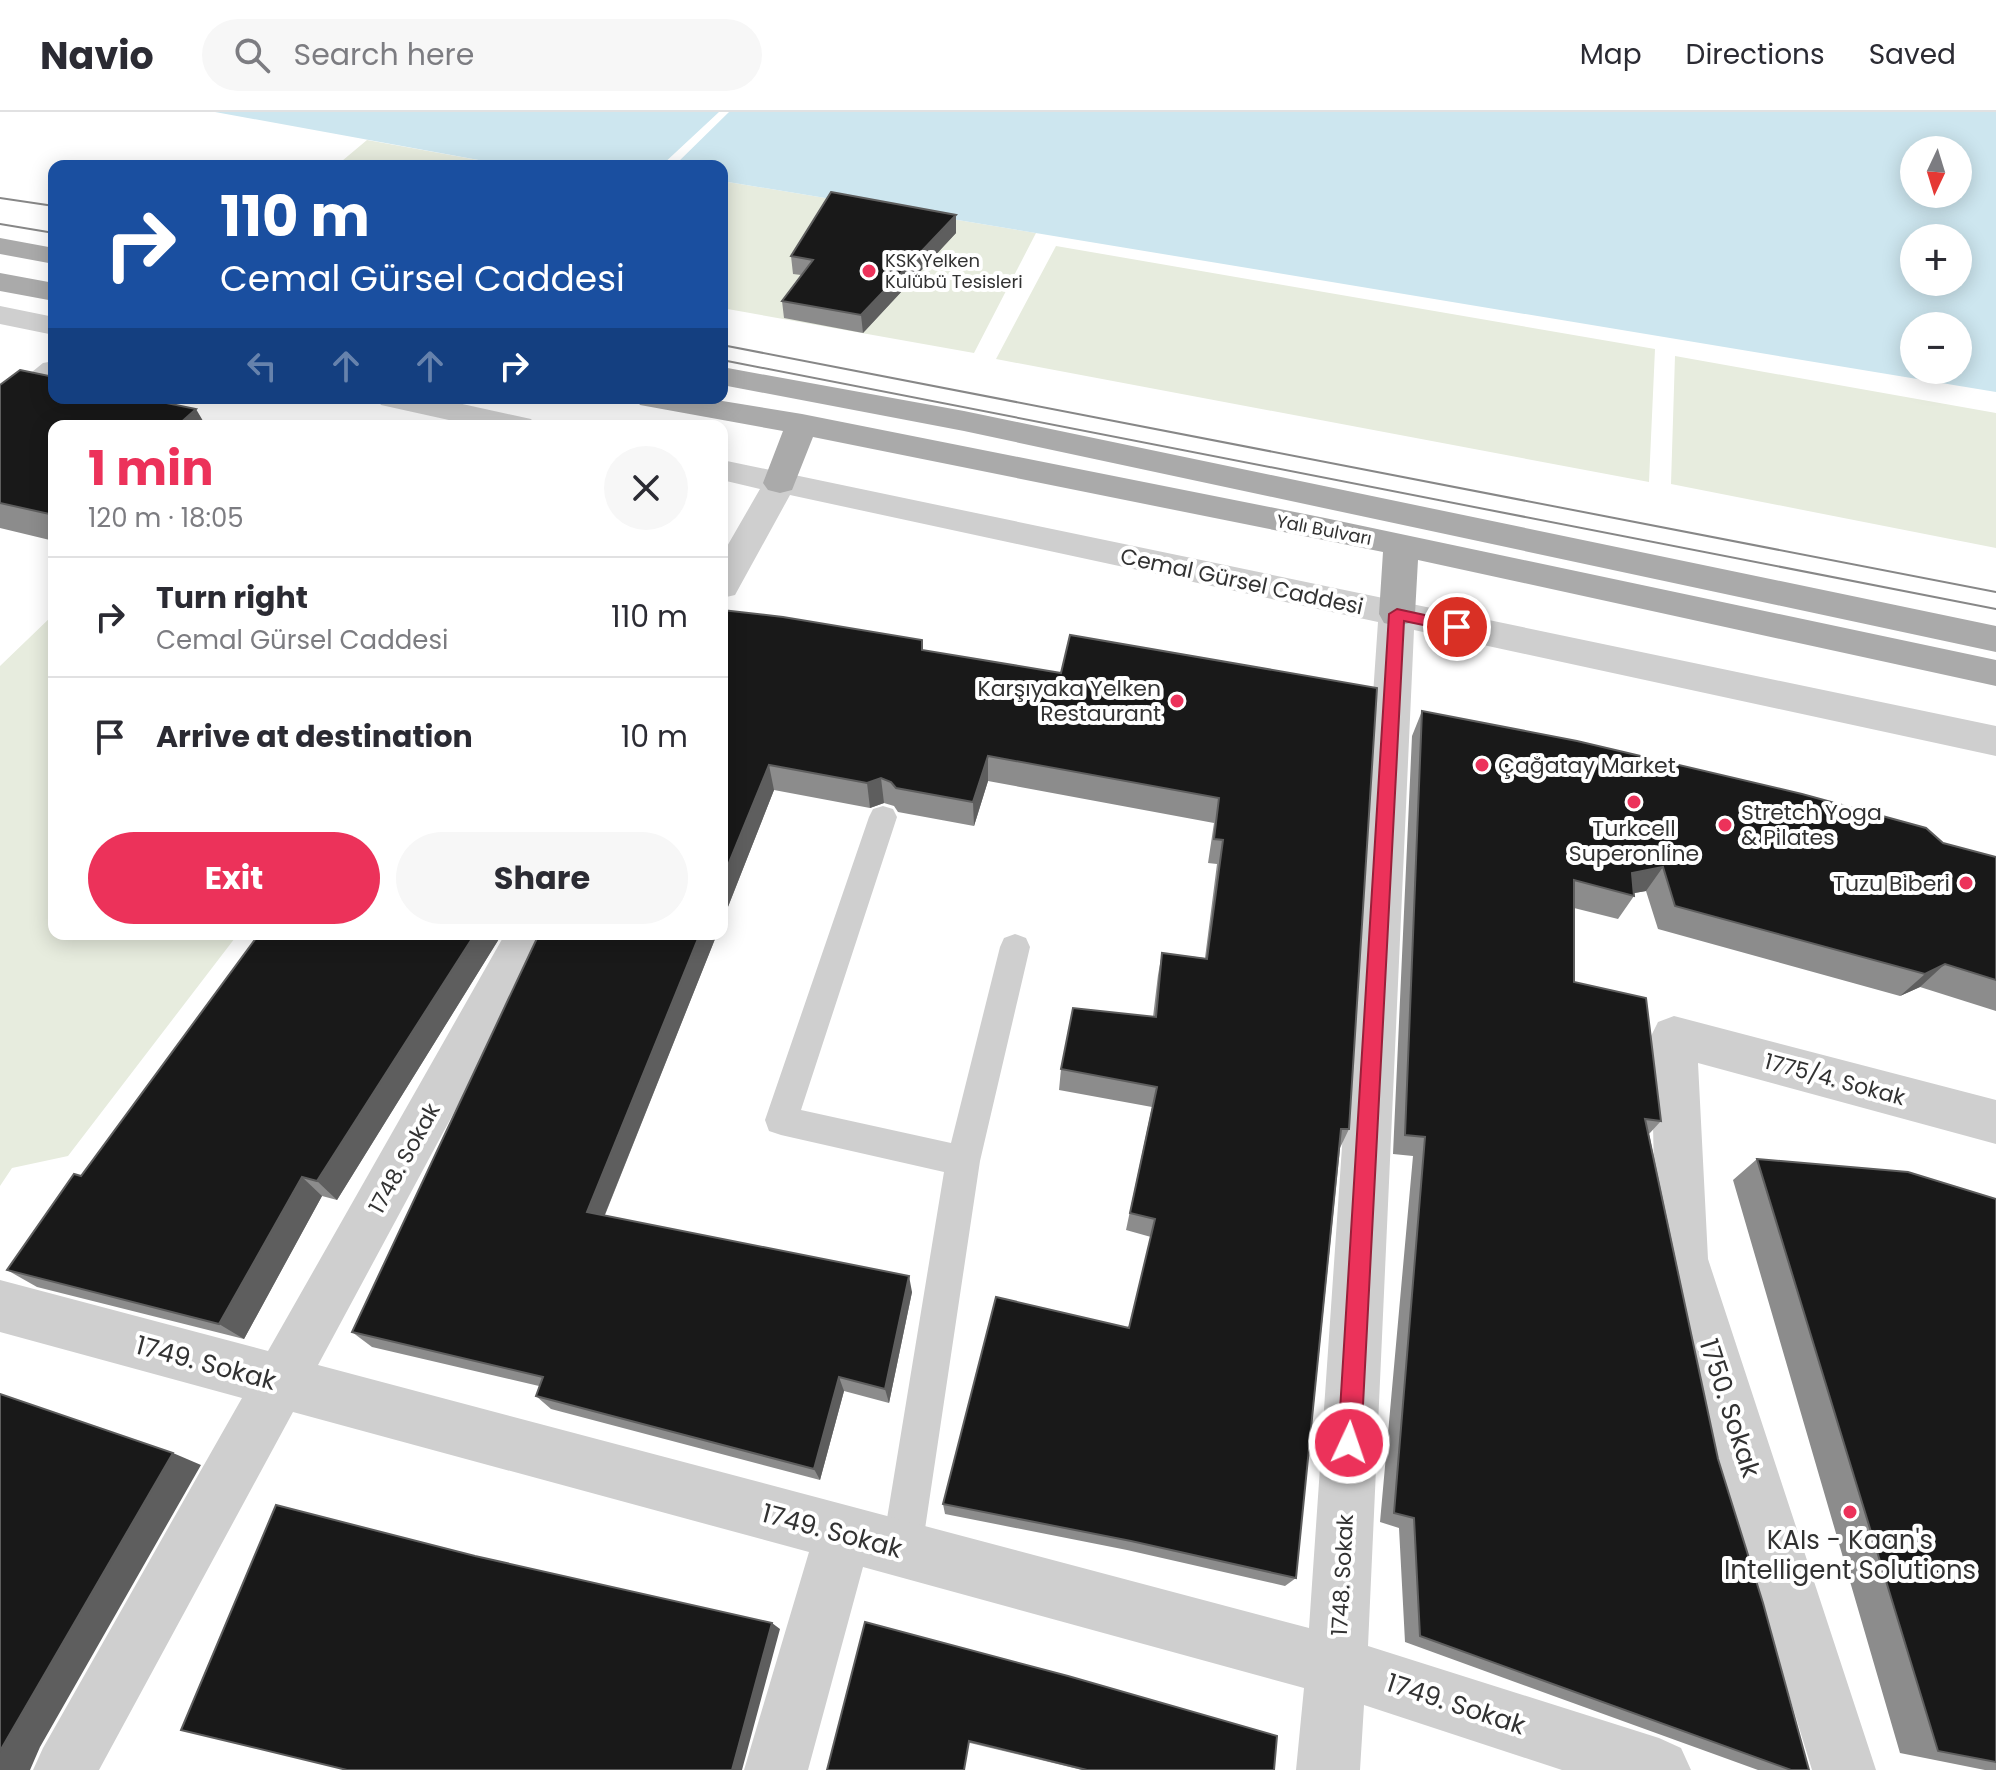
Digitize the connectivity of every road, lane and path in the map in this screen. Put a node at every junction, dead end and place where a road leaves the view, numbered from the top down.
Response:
1 (0, 246) edge
2 (48, 255) edge
3 (0, 282) edge
4 (48, 291) edge
5 (0, 315) edge
6 (48, 325) edge
7 (48, 375) edge
8 (728, 377) edge
9 (419, 404) edge
10 (686, 404) edge
11 (0, 414) edge
12 (493, 420) edge
13 (802, 424) junction
14 (728, 471) edge
15 (780, 483) junction
16 (1401, 545) junction
17 (728, 575) edge
18 (1397, 614) junction
19 (1996, 639) edge
20 (1996, 673) edge
21 (1996, 741) edge
22 (883, 817) dead end
23 (525, 940) edge
24 (1015, 947) dead end
25 (1674, 1036) joint
26 (1996, 1122) edge
27 (963, 1161) junction
28 (0, 1306) edge
29 (279, 1383) junction
30 (843, 1534) junction
31 (902, 1549) junction
32 (1337, 1666) junction
33 (65, 1770) edge
34 (776, 1770) edge
35 (1328, 1770) edge
36 (1659, 1770) edge
37 (1844, 1770) edge

1 - 2 main road
3 - 4 main road
5 - 6 street
7 - 11 street
8 - 19 main road, Yalı Bulvarı
9 - 12 street
10 - 13 main road, Yalı Bulvarı
13 - 15 main road
13 - 16 main road, Yalı Bulvarı
14 - 15 street, Cemal Gürsel Caddesi
15 - 17 street
15 - 18 street, Cemal Gürsel Caddesi
16 - 18 main road
16 - 20 main road, Yalı Bulvarı
18 - 21 street, Cemal Gürsel Caddesi
18 - 32 street, 1748. Sokak
22 - 27 lane
23 - 29 street, 1748. Sokak
24 - 27 lane
25 - 26 street, 1775/4. Sokak
25 - 37 street, 1750. Sokak
27 - 31 lane
28 - 29 street, 1749. Sokak
29 - 30 street, 1749. Sokak
29 - 33 street, 1748. Sokak
30 - 31 street, 1749. Sokak
30 - 34 street
31 - 32 street, 1749. Sokak
32 - 35 street, 1748. Sokak
32 - 36 street, 1749. Sokak

